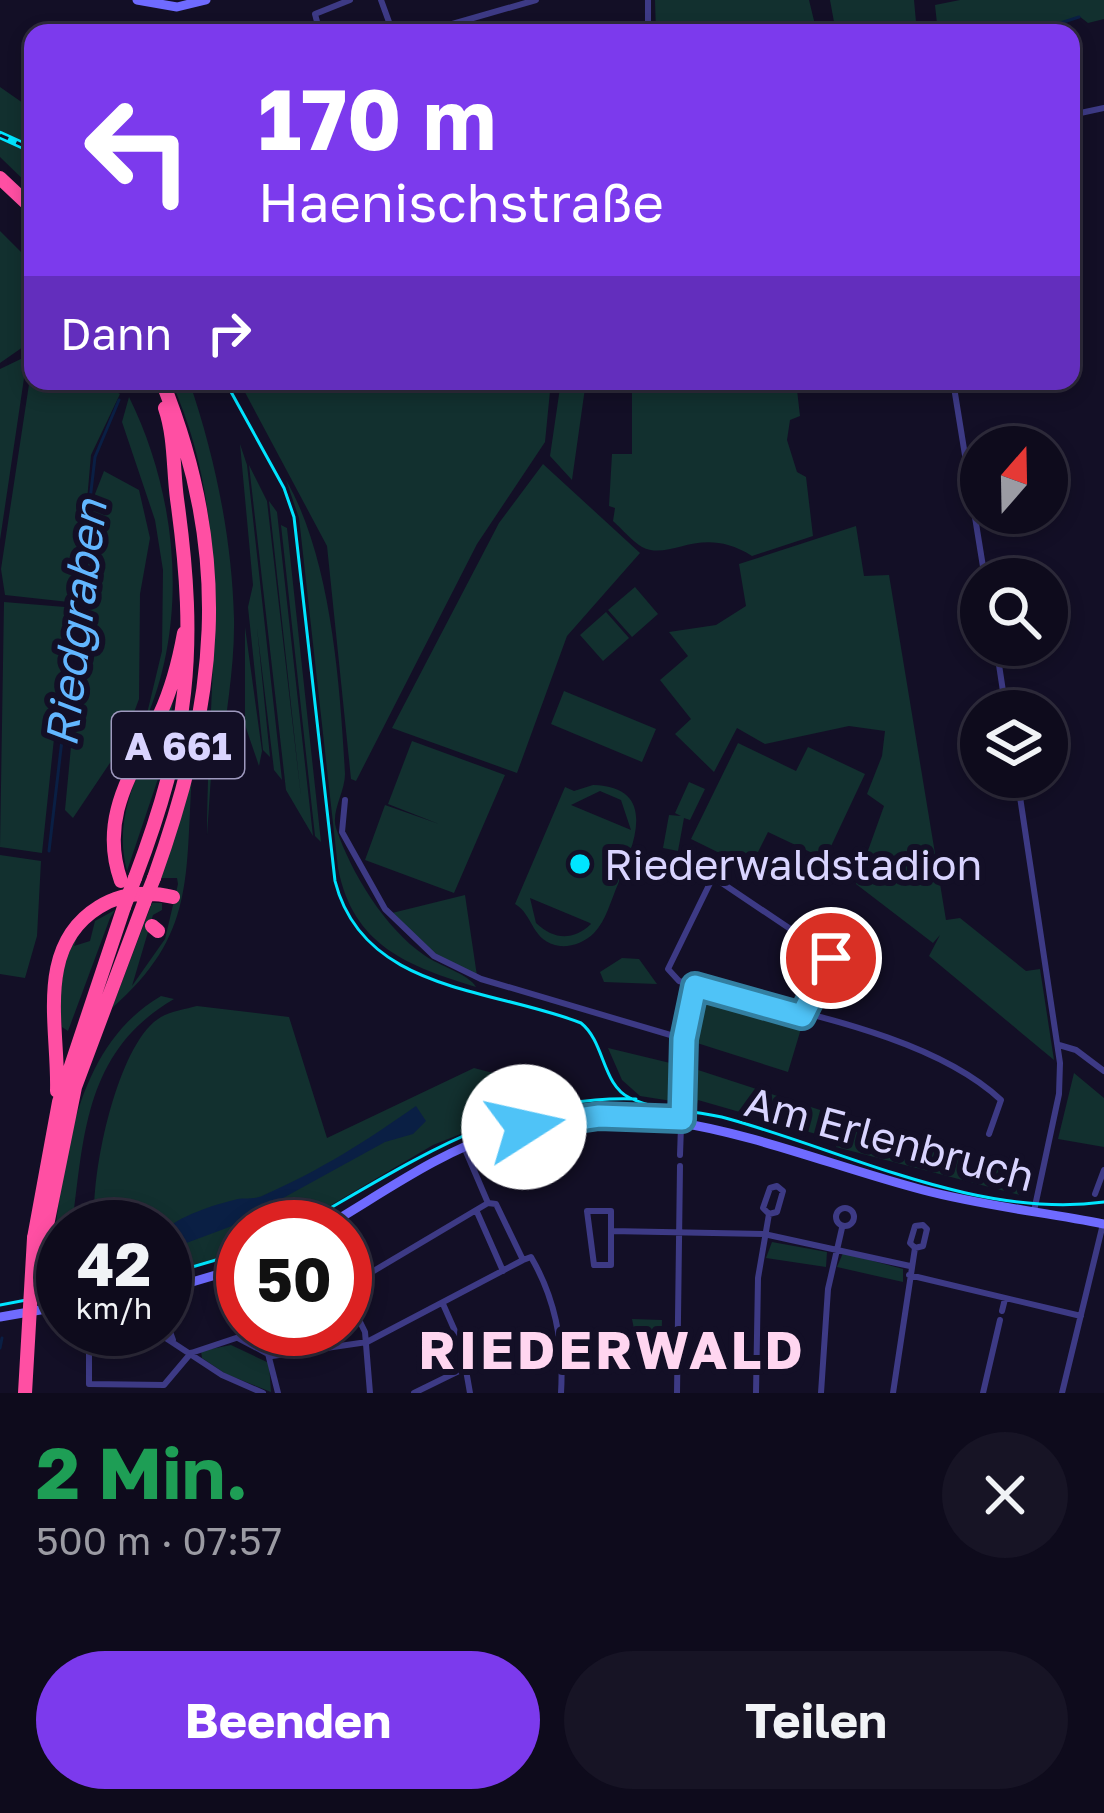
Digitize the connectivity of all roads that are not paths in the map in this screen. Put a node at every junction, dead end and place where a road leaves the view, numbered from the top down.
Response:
1 (137, 0) edge
2 (206, 0) edge
3 (350, 0) edge
4 (536, 0) edge
5 (508, 4) edge
6 (318, 24) edge
7 (448, 24) edge
8 (0, 168) edge
9 (24, 192) edge
10 (162, 390) edge
11 (954, 390) edge
12 (168, 405) junction
13 (982, 558) edge
14 (190, 605) junction
15 (1020, 798) edge
16 (345, 800) dead end
17 (128, 880) junction
18 (173, 897) dead end
19 (695, 986) junction
20 (802, 1016) junction
21 (684, 1039) junction
22 (1059, 1046) junction
23 (1104, 1071) edge
24 (682, 1119) junction
25 (54, 1123) junction
26 (989, 1134) dead end
27 (464, 1147) junction
28 (680, 1155) dead end
29 (680, 1166) dead end
30 (1104, 1170) edge
31 (1095, 1194) dead end
32 (44, 1200) edge
33 (48, 1200) edge
34 (372, 1200) edge
35 (488, 1203) junction
36 (477, 1212) junction
37 (1034, 1212) junction
38 (769, 1214) junction
39 (1103, 1224) edge
40 (842, 1228) dead end
41 (611, 1231) junction
42 (678, 1232) junction
43 (764, 1234) junction
44 (837, 1246) junction
45 (915, 1248) dead end
46 (523, 1260) junction
47 (503, 1271) junction
48 (909, 1271) junction
49 (372, 1274) edge
50 (36, 1290) edge
51 (1005, 1299) junction
52 (443, 1304) junction
53 (36, 1311) edge
54 (1081, 1316) junction
55 (0, 1317) edge
56 (372, 1340) edge
57 (560, 1341) junction
58 (192, 1354) edge
59 (88, 1356) edge
60 (188, 1356) edge
61 (272, 1356) edge
62 (368, 1356) edge
63 (716, 1364) dead end
64 (756, 1364) junction
65 (466, 1365) junction
66 (30, 1393) edge
67 (262, 1393) edge
68 (278, 1393) edge
69 (370, 1393) edge
70 (414, 1393) edge
71 (470, 1393) edge
72 (561, 1393) edge
73 (677, 1393) edge
74 (756, 1393) edge
75 (820, 1393) edge
76 (893, 1393) edge
77 (983, 1393) edge
78 (1062, 1393) edge

1 - 2 main road
3 - 6 street
4 - 5 street
5 - 7 street
8 - 9 highway
10 - 12 highway, A 661
11 - 13 street
12 - 14 highway, A 661
12 - 33 highway, A 661, bridge
14 - 17 highway, A 661
14 - 17 highway
15 - 22 street
16 - 21 street
17 - 25 highway, A 661, bridge
18 - 25 highway
19 - 20 street
19 - 20 street
19 - 21 street
20 - 26 street
21 - 24 street
22 - 23 street
22 - 37 street
24 - 27 main road, Am Erlenbruch
24 - 28 street
24 - 37 main road, Am Erlenbruch
25 - 32 highway, A 661
27 - 34 main road, Am Erlenbruch
27 - 35 street
29 - 42 street
30 - 31 street
35 - 36 street
35 - 46 street
36 - 47 street
36 - 49 street
37 - 39 main road, Am Erlenbruch
38 - 38 street
38 - 43 street
39 - 54 street
40 - 44 street
41 - 41 street
41 - 42 street
42 - 43 street
42 - 73 street
43 - 44 street
43 - 64 street
44 - 48 street
44 - 75 street
45 - 48 street
46 - 47 street
46 - 57 street
47 - 52 street
48 - 51 street
48 - 76 street
50 - 66 highway, A 661, bridge
51 - 54 street
51 - 77 street
52 - 56 street
52 - 65 street
53 - 55 main road
54 - 78 street
57 - 65 street
57 - 72 street
58 - 67 street
59 - 60 street
61 - 68 street
62 - 69 street
63 - 64 street
64 - 74 street
65 - 70 street
65 - 71 street

